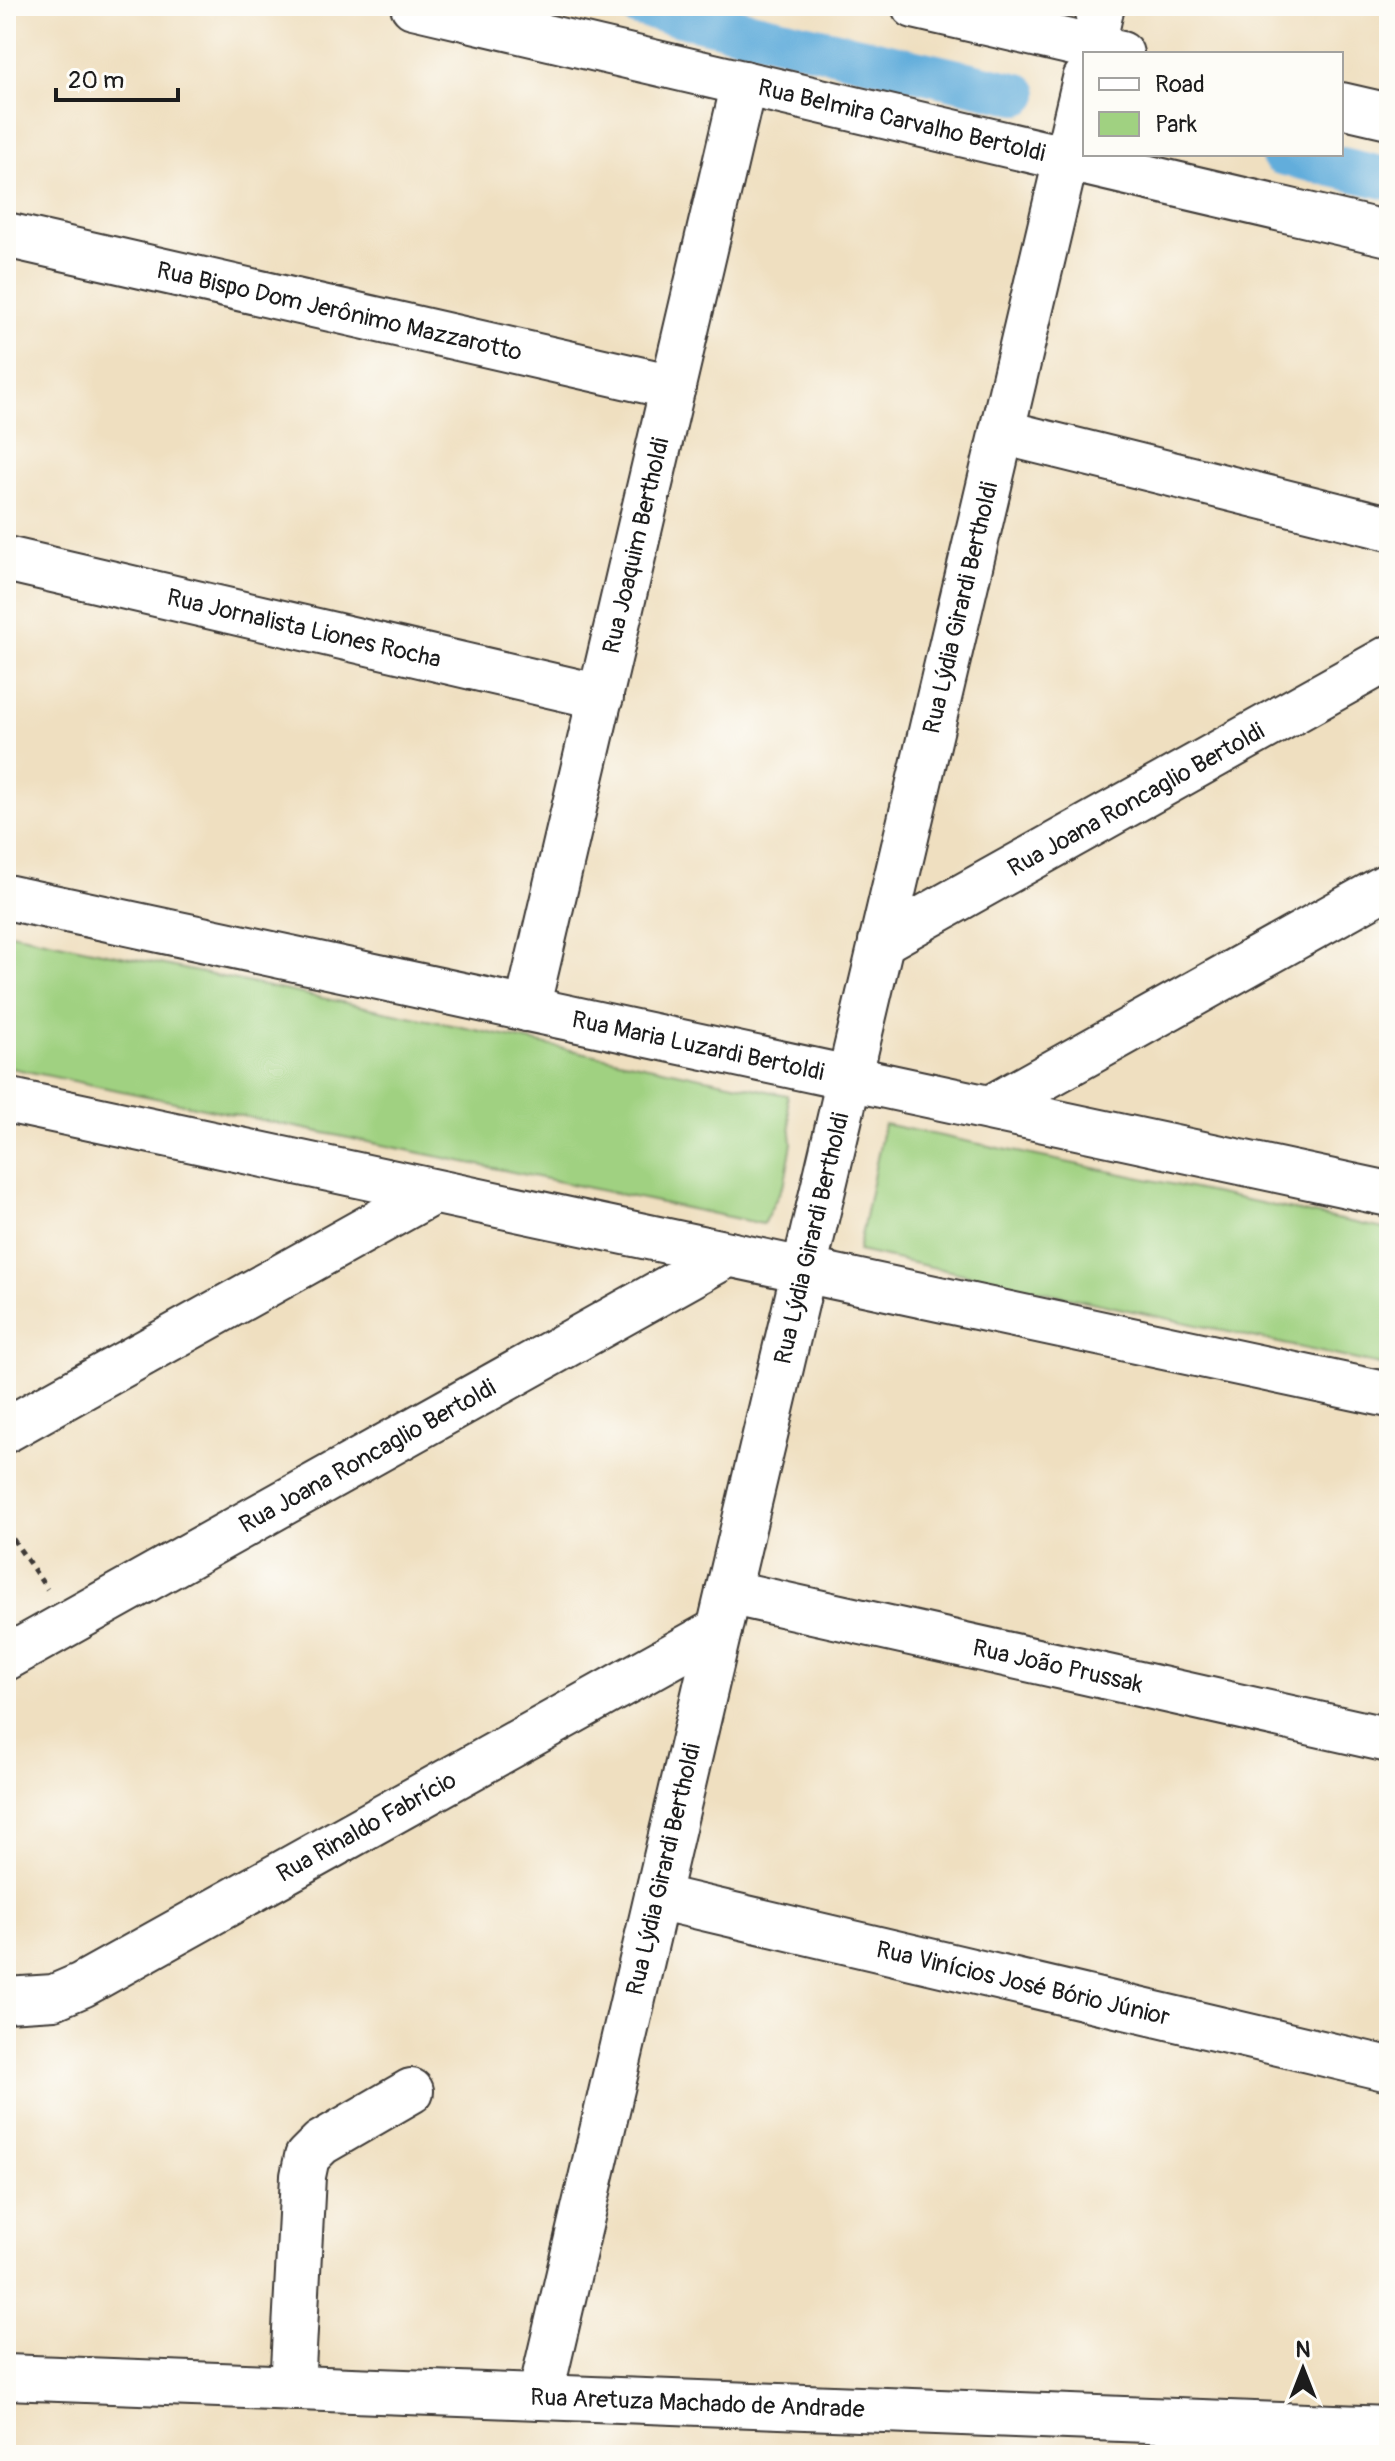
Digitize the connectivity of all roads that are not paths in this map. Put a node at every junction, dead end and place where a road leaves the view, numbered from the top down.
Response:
1 (413, 6) edge
2 (914, 6) edge
3 (1098, 48) edge
4 (744, 83) junction
5 (1083, 100) edge
6 (1343, 105) edge
7 (1389, 116) edge
8 (1066, 158) junction
9 (1389, 234) edge
10 (6, 235) edge
11 (673, 387) junction
12 (1002, 432) junction
13 (1389, 528) edge
14 (6, 559) edge
15 (1389, 658) edge
16 (601, 697) junction
17 (1389, 885) edge
18 (6, 897) edge
19 (881, 942) junction
20 (527, 1009) junction
21 (849, 1078) junction
22 (6, 1100) edge
23 (990, 1108) junction
24 (433, 1192) junction
25 (1389, 1194) edge
26 (729, 1254) junction
27 (804, 1270) junction
28 (1389, 1395) edge
29 (6, 1430) edge
30 (723, 1611) junction
31 (6, 1658) edge
32 (1389, 1740) edge
33 (657, 1897) junction
34 (6, 2000) edge
35 (1389, 2069) edge
36 (411, 2091) dead end
37 (6, 2377) edge
38 (292, 2388) junction
39 (540, 2397) junction
40 (1389, 2429) edge

1 - 4 street, Rua Belmira Carvalho Bertoldi
2 - 3 street
4 - 8 street, Rua Belmira Carvalho Bertoldi
4 - 11 street, Rua Joaquim Bertholdi
5 - 8 street, Rua Lýdia Girardi Bertholdi
6 - 7 street
8 - 9 street, Rua Belmira Carvalho Bertoldi
8 - 12 street, Rua Lýdia Girardi Bertholdi
10 - 11 street, Rua Bispo Dom Jerônimo Mazzarotto
11 - 16 street, Rua Joaquim Bertholdi
12 - 13 street
12 - 19 street, Rua Lýdia Girardi Bertholdi
14 - 16 street, Rua Jornalista Liones Rocha
15 - 19 street, Rua Joana Roncaglio Bertoldi
16 - 20 street, Rua Joaquim Bertholdi
17 - 23 street
18 - 20 street, Rua Maria Luzardi Bertoldi
19 - 21 street, Rua Lýdia Girardi Bertholdi
20 - 21 street, Rua Maria Luzardi Bertoldi
21 - 23 street, Rua Maria Luzardi Bertoldi
21 - 27 street, Rua Lýdia Girardi Bertholdi
22 - 24 street
23 - 25 street, Rua Maria Luzardi Bertoldi
24 - 26 street
24 - 29 street
26 - 27 street
26 - 31 street, Rua Joana Roncaglio Bertoldi
27 - 28 street
27 - 30 street, Rua Lýdia Girardi Bertholdi
30 - 32 street, Rua João Prussak
30 - 33 street, Rua Lýdia Girardi Bertholdi
30 - 34 street, Rua Rinaldo Fabrício
33 - 35 street, Rua Vinícios José Bório Júnior
33 - 39 street, Rua Lýdia Girardi Bertholdi
36 - 38 street
37 - 38 street, Rua Aretuza Machado de Andrade
38 - 39 street, Rua Aretuza Machado de Andrade
39 - 40 street, Rua Aretuza Machado de Andrade

